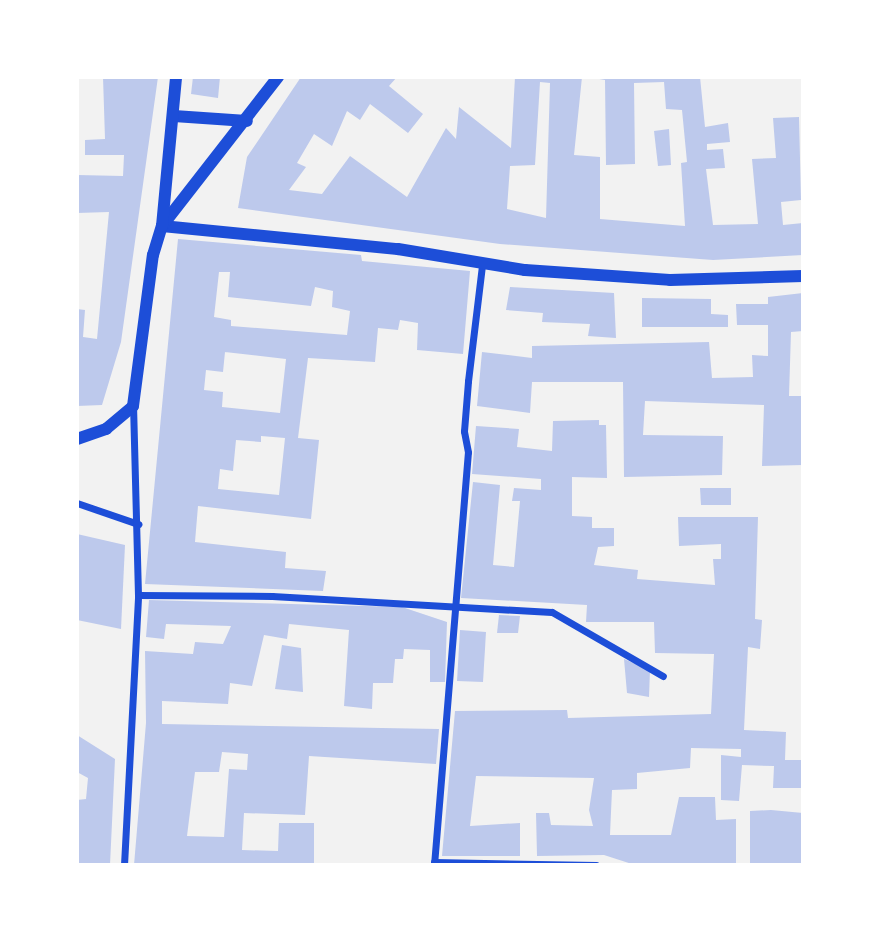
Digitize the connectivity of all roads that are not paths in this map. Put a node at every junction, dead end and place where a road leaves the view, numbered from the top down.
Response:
1 (176, 77) edge
2 (278, 77) edge
3 (174, 116) junction
4 (247, 121) junction
5 (162, 226) junction
6 (482, 265) junction
7 (803, 276) edge
8 (134, 406) junction
9 (77, 439) edge
10 (77, 503) edge
11 (138, 524) junction
12 (138, 595) junction
13 (455, 608) junction
14 (663, 676) dead end
15 (434, 863) edge
16 (124, 865) edge
17 (596, 865) edge

1 - 3 street
2 - 4 street
3 - 4 street
3 - 5 street
4 - 5 street
5 - 6 street
5 - 8 street
6 - 7 street
6 - 13 street
8 - 9 street
8 - 11 street
10 - 11 street
11 - 12 street
12 - 13 street
12 - 16 street
13 - 14 street
13 - 15 street
15 - 17 street

